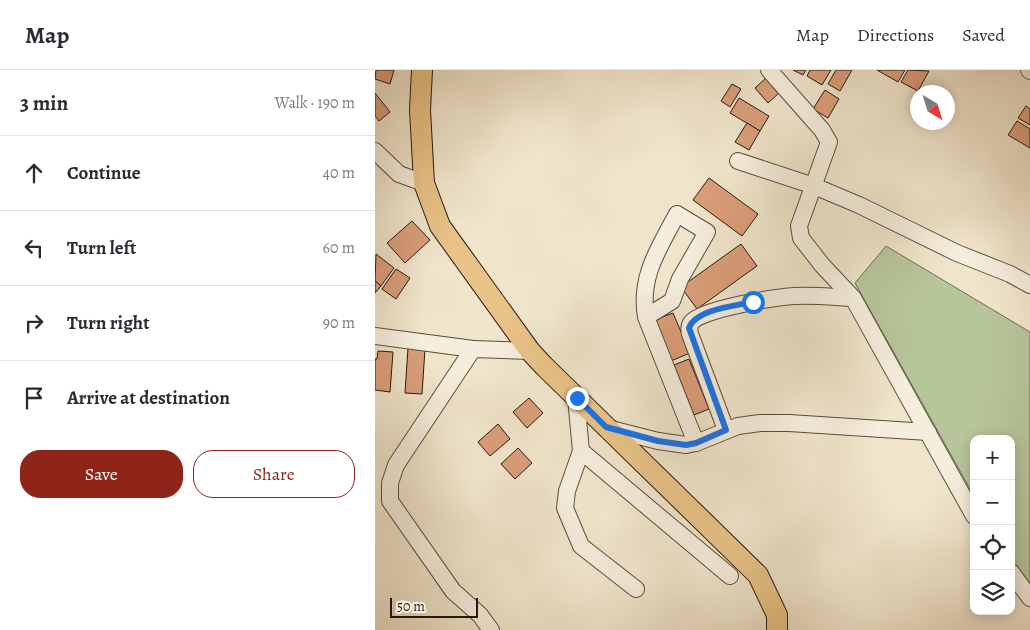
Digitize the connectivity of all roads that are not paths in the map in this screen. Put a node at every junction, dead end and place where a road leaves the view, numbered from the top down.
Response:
1 (422, 70) edge
2 (769, 70) edge
3 (375, 151) edge
4 (738, 161) dead end
5 (424, 183) junction
6 (814, 186) junction
7 (1030, 285) edge
8 (853, 298) junction
9 (646, 317) junction
10 (375, 336) edge
11 (473, 348) junction
12 (530, 351) junction
13 (577, 398) junction
14 (606, 427) junction
15 (726, 430) junction
16 (928, 432) junction
17 (696, 443) junction
18 (581, 451) junction
19 (970, 509) edge
20 (730, 576) dead end
21 (1015, 577) edge
22 (636, 589) dead end
23 (1030, 598) edge
24 (491, 630) edge
25 (777, 630) edge

1 - 5 main road
2 - 6 street
3 - 5 street
4 - 6 street
5 - 12 main road
6 - 7 street
6 - 8 street
8 - 15 street
8 - 16 street
9 - 9 street
9 - 17 street
10 - 11 street
11 - 12 street
11 - 24 street
12 - 13 main road
13 - 14 main road
13 - 18 street
14 - 17 street
14 - 25 main road
15 - 16 street
15 - 17 street
16 - 19 street
18 - 20 street
18 - 22 street
21 - 23 street

